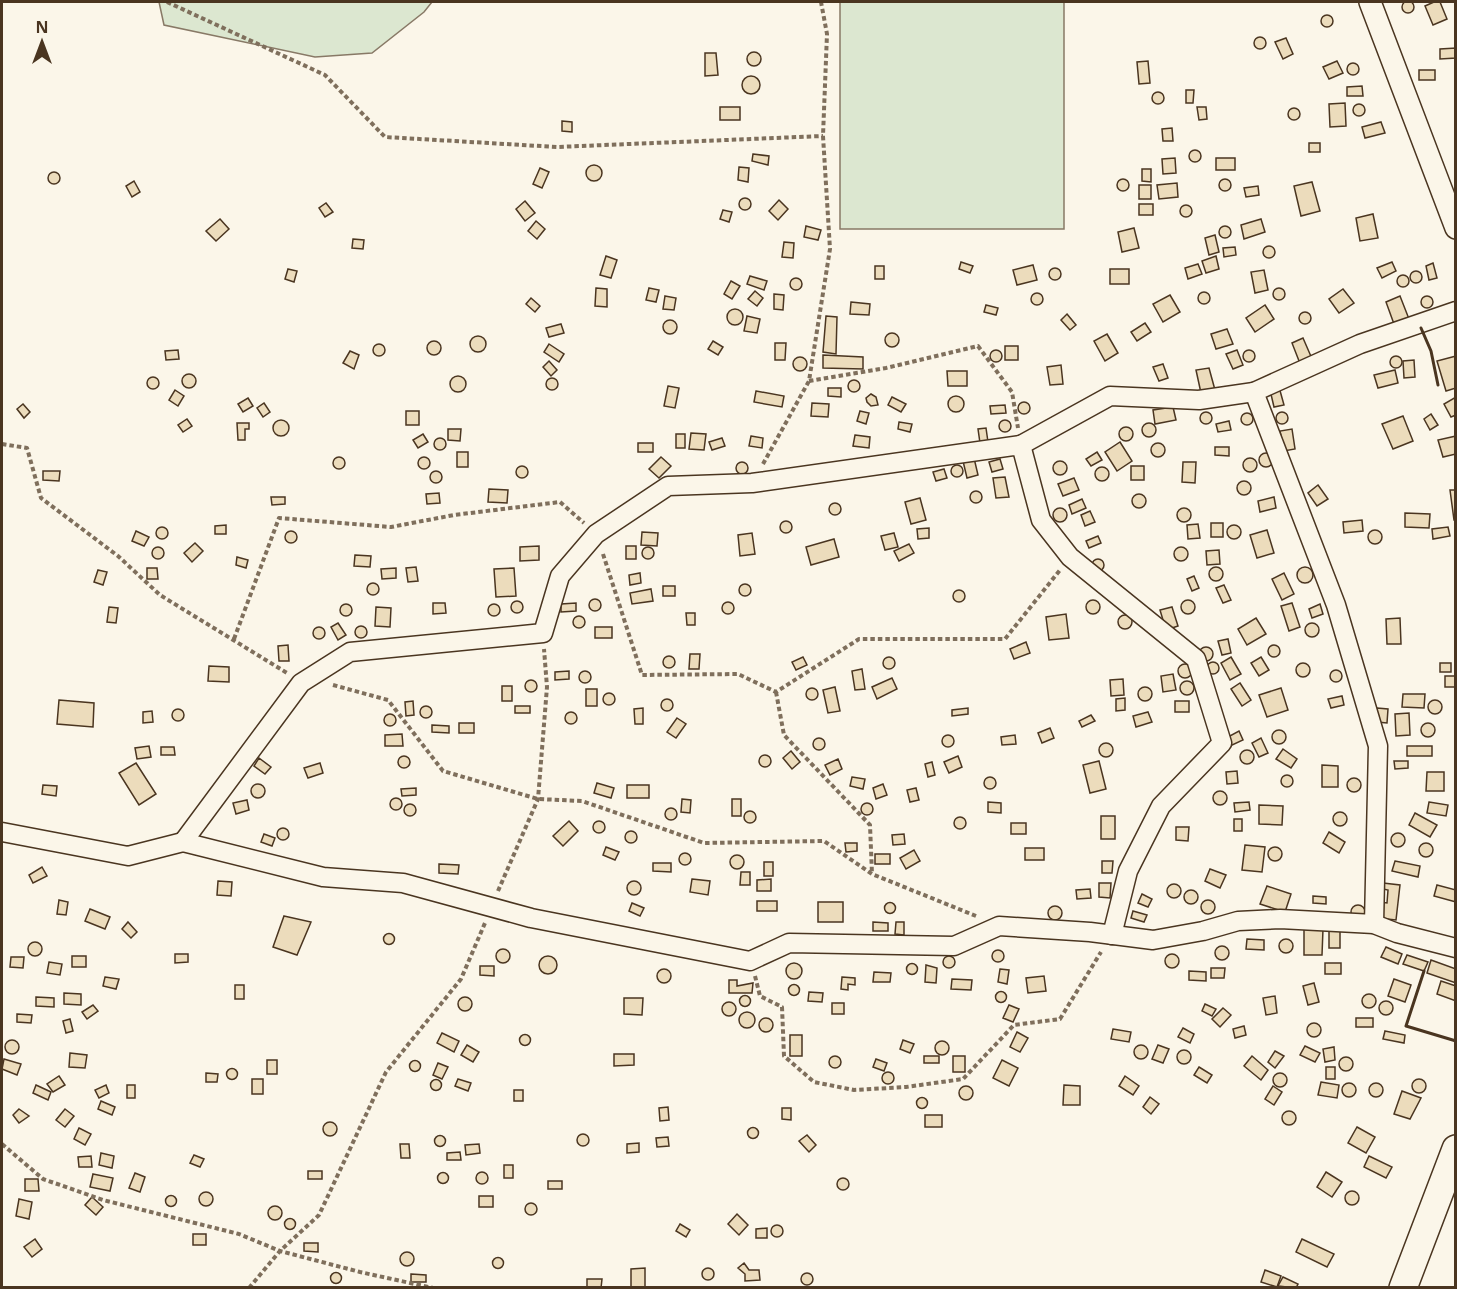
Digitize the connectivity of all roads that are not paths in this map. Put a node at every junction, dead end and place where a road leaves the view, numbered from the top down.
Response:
1 (1370, 2) edge
2 (1455, 228) edge
3 (1455, 311) edge
4 (1254, 392) junction
5 (1021, 445) junction
6 (2, 832) edge
7 (183, 842) junction
8 (1374, 924) junction
9 (1112, 935) junction
10 (1455, 948) edge
11 (1455, 1149) edge
12 (1403, 1287) edge

1 - 2 street
3 - 4 street
4 - 5 street
4 - 8 street
5 - 7 street
5 - 9 street
6 - 7 street
7 - 9 street
8 - 9 street
8 - 10 street
11 - 12 main road

